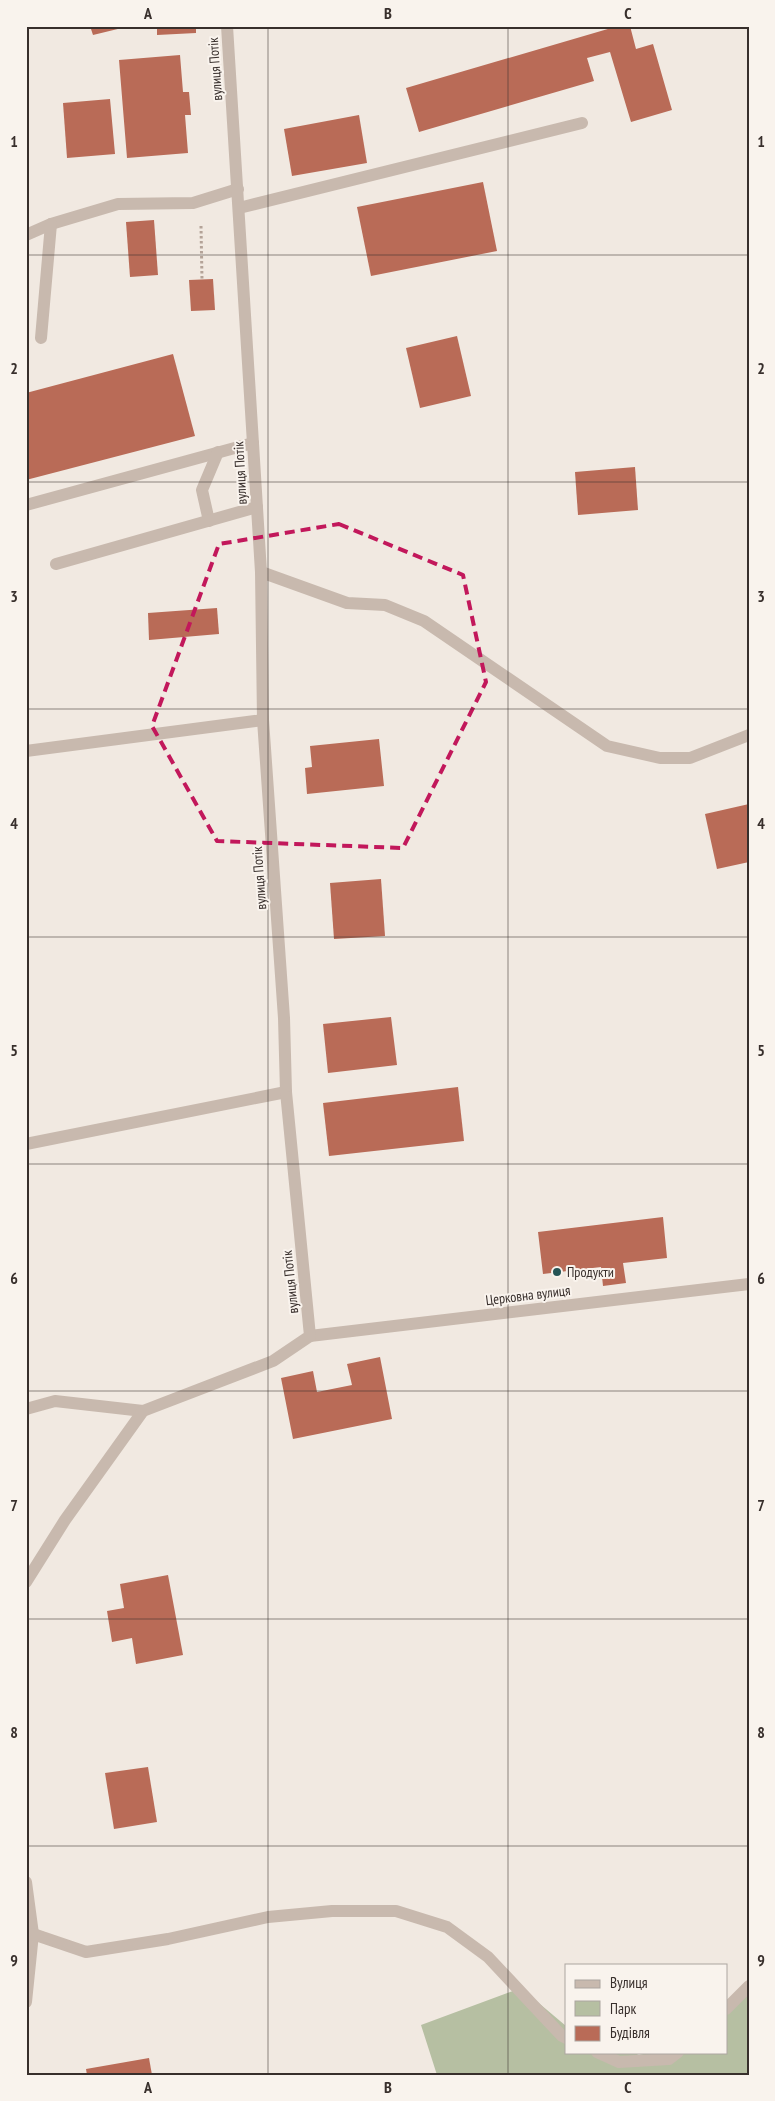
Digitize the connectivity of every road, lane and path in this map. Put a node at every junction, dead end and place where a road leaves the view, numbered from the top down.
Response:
1 (227, 26) edge
2 (582, 123) dead end
3 (238, 189) junction
4 (219, 195) junction
5 (239, 208) junction
6 (51, 224) junction
7 (26, 235) edge
8 (202, 280) dead end
9 (41, 338) dead end
10 (253, 443) junction
11 (218, 452) junction
12 (26, 505) edge
13 (257, 507) junction
14 (209, 521) junction
15 (56, 564) dead end
16 (261, 572) junction
17 (262, 720) junction
18 (749, 735) edge
19 (26, 750) edge
20 (286, 1092) junction
21 (26, 1144) edge
22 (749, 1284) edge
23 (310, 1336) junction
24 (26, 1408) edge
25 (143, 1410) junction
26 (26, 1582) edge
27 (26, 1882) edge
28 (30, 1934) edge
29 (749, 1986) edge
30 (26, 2002) edge
31 (728, 2006) edge
32 (565, 2038) edge
33 (601, 2054) edge
34 (676, 2054) edge

1 - 3 street, вулиця Потік
2 - 5 street
3 - 4 street
3 - 5 street, вулиця Потік
4 - 6 street
4 - 8 path
5 - 10 street, вулиця Потік
6 - 7 street
6 - 9 street
10 - 11 street
10 - 13 street, вулиця Потік
11 - 12 street
11 - 14 street
13 - 14 street
13 - 16 street, вулиця Потік
14 - 15 street
16 - 17 street, вулиця Потік
16 - 18 street
17 - 19 street
17 - 20 street, вулиця Потік
20 - 21 street
20 - 23 street, вулиця Потік
22 - 23 street, Церковна вулиця
23 - 25 street
24 - 25 street
25 - 26 street
27 - 28 street
28 - 30 street
28 - 32 street
29 - 31 street
33 - 34 street

